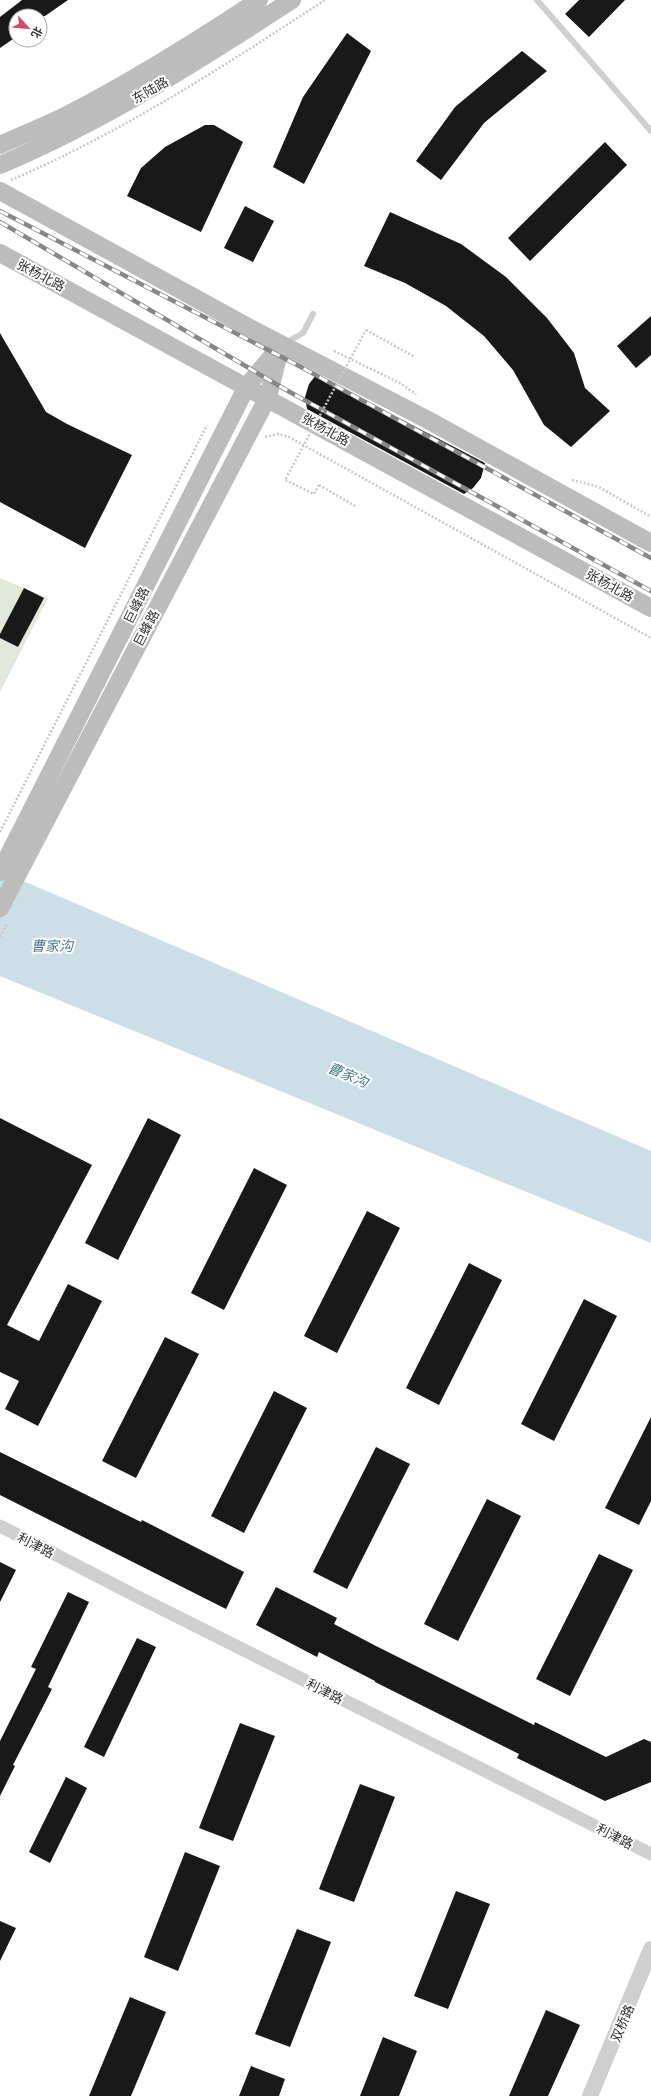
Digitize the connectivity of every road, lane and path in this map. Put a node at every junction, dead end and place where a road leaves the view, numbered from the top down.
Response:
1 (259, 0) edge
2 (292, 0) edge
3 (537, 0) edge
4 (651, 131) edge
5 (0, 145) edge
6 (0, 165) edge
7 (0, 191) edge
8 (0, 253) edge
9 (313, 314) dead end
10 (281, 344) junction
11 (415, 357) dead end
12 (247, 386) junction
13 (268, 398) junction
14 (207, 425) dead end
15 (261, 442) dead end
16 (355, 506) dead end
17 (651, 543) edge
18 (651, 608) edge
19 (651, 638) edge
20 (25, 820) junction
21 (0, 832) edge
22 (0, 872) edge
23 (0, 908) edge
24 (0, 1526) edge
25 (651, 1854) edge
26 (651, 1949) edge
27 (590, 2096) edge

1 - 5 main road, 东陆路
2 - 6 main road, 东陆路
3 - 4 lane
7 - 10 main road
8 - 12 main road, 张杨北路
9 - 10 lane
10 - 12 main road, 巨峰路
10 - 13 main road, 巨蜂路
10 - 17 main road
11 - 16 path, bridge
12 - 13 main road, 张杨北路
12 - 20 main road, 巨峰路
13 - 18 main road, 张杨北路
13 - 20 main road, 巨蜂路
14 - 20 path
15 - 19 path
20 - 21 path
20 - 22 main road, 巨峰路
20 - 23 main road, 巨蜂路
24 - 25 street, 利津路
26 - 27 street, 双桥路

